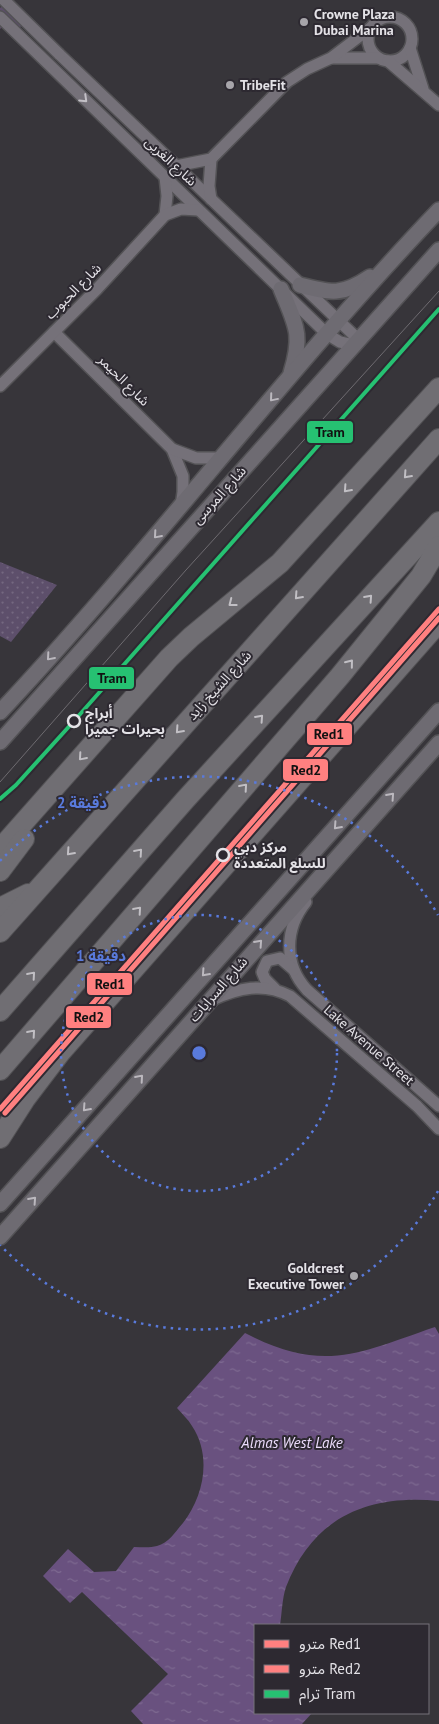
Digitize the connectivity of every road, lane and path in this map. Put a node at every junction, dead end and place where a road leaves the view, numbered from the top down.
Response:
1 (6, 0) edge
2 (0, 6) edge
3 (0, 17) edge
4 (369, 29) junction
5 (410, 48) junction
6 (330, 58) junction
7 (383, 60) junction
8 (424, 90) junction
9 (439, 105) edge
10 (211, 159) junction
11 (176, 166) junction
12 (165, 177) junction
13 (211, 198) junction
14 (198, 210) junction
15 (439, 210) edge
16 (165, 215) junction
17 (439, 250) edge
18 (384, 268) junction
19 (300, 285) junction
20 (281, 289) junction
21 (338, 321) junction
22 (54, 332) junction
23 (327, 334) junction
24 (357, 342) junction
25 (289, 379) junction
26 (0, 386) edge
27 (439, 388) edge
28 (439, 438) edge
29 (172, 449) junction
30 (222, 458) junction
31 (180, 508) junction
32 (439, 522) edge
33 (439, 546) edge
34 (439, 622) edge
35 (439, 711) edge
36 (0, 712) edge
37 (0, 742) edge
38 (439, 743) edge
39 (53, 790) junction
40 (351, 810) junction
41 (367, 823) junction
42 (0, 849) edge
43 (0, 871) edge
44 (320, 875) junction
45 (36, 890) junction
46 (0, 908) edge
47 (0, 932) edge
48 (294, 970) junction
49 (276, 989) junction
50 (204, 1004) junction
51 (0, 1011) edge
52 (0, 1070) edge
53 (439, 1106) edge
54 (439, 1129) edge
55 (0, 1138) edge
56 (0, 1204) edge
57 (0, 1237) edge

1 - 2 street
1 - 11 street, شارع الغربى, bridge
3 -> 12 street, شارع الغربى
4 - 5 street
4 - 6 street
4 - 7 street
5 - 7 street
5 - 8 street
6 - 7 street
6 - 10 street
7 - 8 street
8 - 9 street
10 - 11 street
10 - 13 street
11 - 13 street, شارع الغربى
12 - 14 street, شارع الغربى
12 - 16 street
13 - 19 street, شارع الغربى
14 - 16 street
14 - 20 street, شارع الغربى
15 - 18 main road
16 - 22 street, شارع الحبوب
17 - 24 main road, شارع المرسى
18 - 19 main road
18 - 21 main road
19 - 21 street, شارع الغربى
20 - 23 street, شارع الغربى
20 - 25 main road
21 - 23 main road
21 - 24 street, شارع الغربى
22 - 26 street, شارع الحبوب
22 - 29 street, شارع الحيمر
23 - 24 street, شارع الغربى
23 - 25 main road, شارع المرسى
24 - 37 main road, شارع المرسى
25 -> 30 main road, شارع المرسى
27 -> 39 highway
28 -> 45 highway, شارع الشيخ زايد
29 - 30 street, شارع الحيمر
29 - 31 street, شارع الحيمر
30 - 31 main road, شارع المرسى
31 -> 36 main road, شارع المرسى
51 -> 32 highway
52 -> 33 highway
34 - 55 highway
35 - 40 main road, شارع السرايات
41 -> 38 main road, شارع السرايات
39 - 42 highway
39 - 43 highway
40 - 41 main road
40 -> 56 main road, شارع السرايات
41 - 44 main road, شارع السرايات
44 - 48 street, Lake Avenue Street
50 -> 44 main road, شارع السرايات
45 - 46 highway
45 - 47 highway, شارع الشيخ زايد
48 - 49 street, Lake Avenue Street
48 - 53 street, Lake Avenue Street
49 - 50 street, Lake Avenue Street
49 - 54 street, Lake Avenue Street
57 -> 50 main road, شارع السرايات

